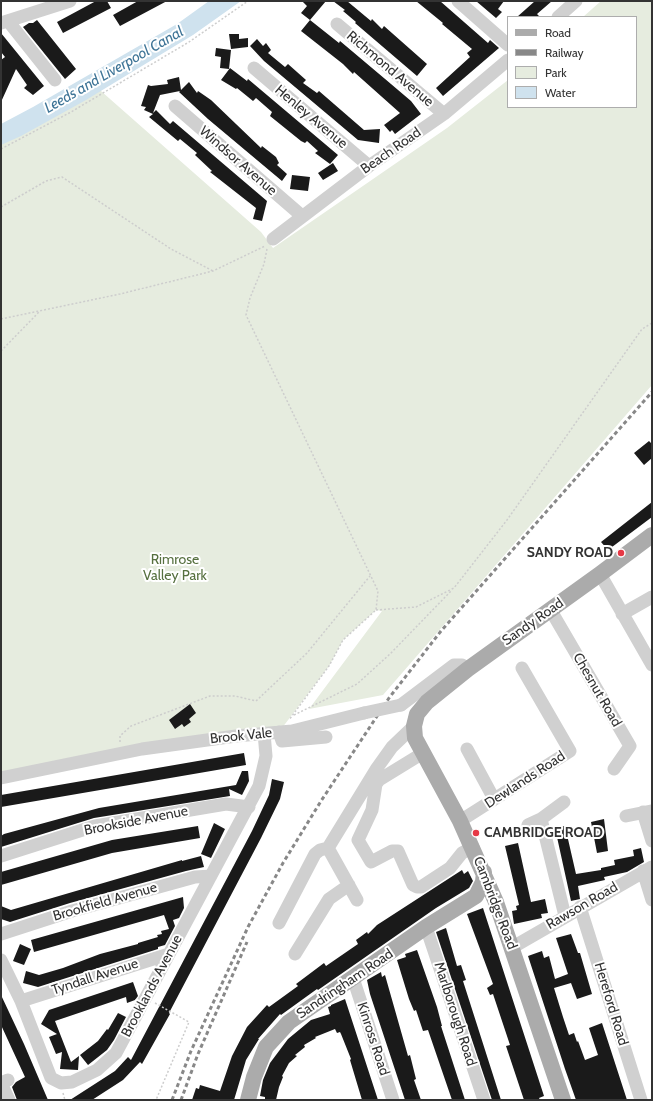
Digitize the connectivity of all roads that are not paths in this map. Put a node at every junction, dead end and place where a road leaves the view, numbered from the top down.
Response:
1 (68, 1) edge
2 (458, 1) edge
3 (576, 1) edge
4 (559, 16) edge
5 (4, 22) edge
6 (337, 24) dead end
7 (507, 44) edge
8 (507, 61) edge
9 (254, 68) dead end
10 (55, 80) dead end
11 (175, 106) dead end
12 (444, 114) junction
13 (369, 166) junction
14 (302, 216) junction
15 (272, 239) dead end
16 (651, 539) edge
17 (600, 574) junction
18 (652, 597) edge
19 (550, 609) junction
20 (622, 614) junction
21 (652, 665) edge
22 (468, 668) junction
23 (522, 668) dead end
24 (416, 720) junction
25 (279, 732) junction
26 (264, 733) junction
27 (326, 737) dead end
28 (468, 749) dead end
29 (423, 753) junction
30 (614, 769) dead end
31 (1, 778) edge
32 (494, 800) junction
33 (564, 802) dead end
34 (249, 807) junction
35 (648, 811) edge
36 (626, 816) dead end
37 (542, 819) junction
38 (460, 821) junction
39 (528, 824) dead end
40 (652, 841) edge
41 (473, 847) junction
42 (328, 848) junction
43 (1, 856) edge
44 (647, 869) edge
45 (484, 872) junction
46 (211, 876) junction
47 (349, 885) junction
48 (476, 896) junction
49 (357, 900) dead end
50 (652, 900) edge
51 (496, 902) junction
52 (580, 908) junction
53 (565, 916) junction
54 (279, 923) dead end
55 (426, 927) junction
56 (1, 934) edge
57 (512, 947) junction
58 (169, 954) junction
59 (295, 954) dead end
60 (1, 960) edge
61 (353, 978) junction
62 (21, 1001) junction
63 (8, 1080) dead end
64 (9, 1100) edge
65 (248, 1100) edge
66 (393, 1100) edge
67 (484, 1100) edge
68 (563, 1100) edge
69 (641, 1100) edge

1 - 5 street
2 - 7 street
3 - 4 street
5 - 10 street
6 - 12 street, Richmond Avenue
8 - 12 street, Beach Road
9 - 13 street, Henley Avenue
11 - 14 street, Windsor Avenue
12 - 13 street, Beach Road
13 - 14 street, Beach Road
14 - 15 street, Beach Road
16 - 17 main road, Sandy Road
17 - 19 main road, Sandy Road
17 - 20 street
18 - 20 street
19 - 22 main road, Sandy Road
19 - 30 street, Chesnut Road
20 - 21 street
22 - 24 main road, Sandy Road
22 - 25 street, Brook Vale, bridge
23 - 32 street, Dewlands Road
24 - 29 main road, Cambridge Road
24 - 42 street
25 - 26 street, Brook Vale
25 - 27 street
26 - 31 street, Brook Vale
26 - 34 street, Brooklands Avenue
28 - 32 street
29 - 38 main road, Cambridge Road
29 - 41 street
32 - 38 street, Dewlands Road
33 - 37 street
34 - 43 street, Brookside Avenue
34 - 46 street, Brooklands Avenue
35 - 36 street
35 - 40 street
37 - 39 street
37 - 53 street
38 - 41 main road, Cambridge Road
41 - 45 main road, Cambridge Road
42 - 47 street
42 - 54 street
44 - 50 street
44 - 52 street, Rawson Road
45 - 48 main road
45 - 51 main road, Cambridge Road
46 - 56 street, Brookfield Avenue
46 - 58 street, Brooklands Avenue
47 - 49 street
47 - 59 street
48 - 51 main road
48 - 55 main road, Sandringham Road
51 - 57 main road, Cambridge Road
52 - 53 street, Rawson Road
52 - 69 street, Hereford Road
53 - 57 street, Rawson Road
55 - 61 main road, Sandringham Road
55 - 67 street, Marlborough Road
57 - 68 main road, Cambridge Road
58 - 62 street, Tyndall Avenue
58 - 62 street, Brooklands Avenue
60 - 62 street, Brooklands Avenue
61 - 65 main road, Sandringham Road
61 - 66 street, Kinross Road
63 - 64 street

